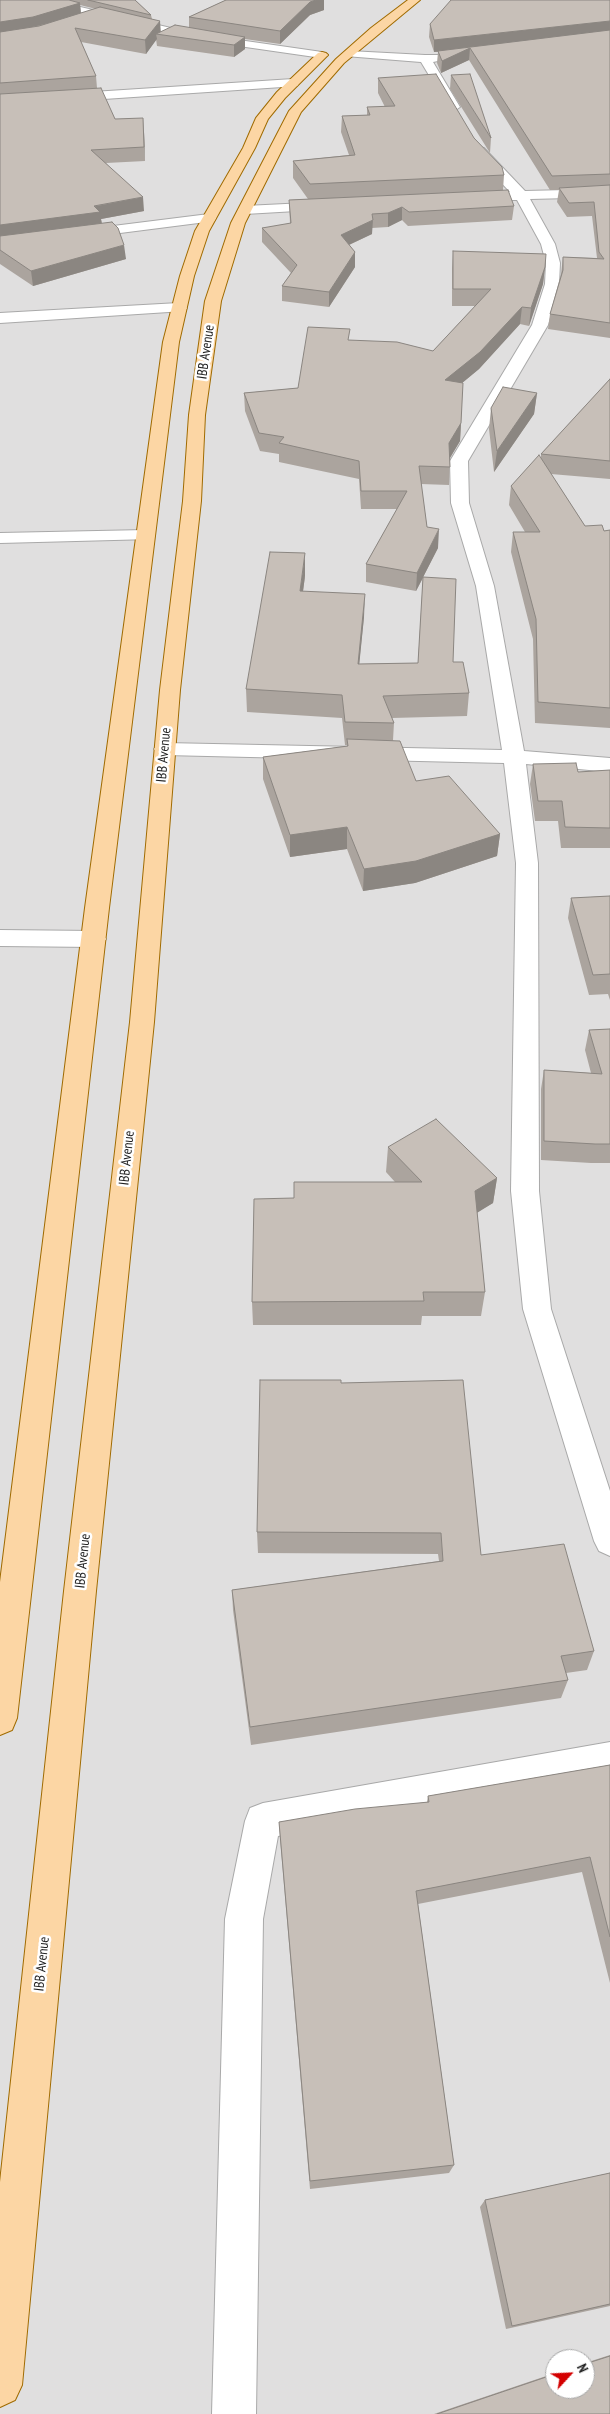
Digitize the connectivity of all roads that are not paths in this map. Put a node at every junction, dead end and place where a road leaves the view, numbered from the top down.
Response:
1 (36, 0) edge
2 (392, 0) edge
3 (415, 0) edge
4 (101, 15) junction
5 (74, 23) edge
6 (322, 54) junction
7 (349, 54) junction
8 (454, 56) edge
9 (426, 59) junction
10 (293, 83) junction
11 (0, 102) edge
12 (460, 118) edge
13 (474, 143) edge
14 (610, 193) edge
15 (521, 195) junction
16 (491, 197) edge
17 (344, 205) edge
18 (245, 210) junction
19 (209, 218) junction
20 (66, 236) edge
21 (179, 308) junction
22 (0, 318) edge
23 (146, 535) junction
24 (0, 538) edge
25 (165, 749) junction
26 (514, 757) junction
27 (610, 765) edge
28 (0, 938) edge
29 (94, 939) junction
30 (610, 1541) edge
31 (0, 1718) edge
32 (610, 1760) edge
33 (0, 2385) edge
34 (234, 2414) edge

1 - 4 street
2 - 6 main road
3 - 7 main road, IBB Avenue
4 - 5 street
4 - 6 street
6 - 10 main road
7 - 9 street
7 - 18 main road, IBB Avenue
8 - 9 street
9 - 12 street
10 - 11 street
10 - 19 main road
13 - 15 street
14 - 15 street
15 - 16 street
15 - 26 street
17 - 18 street
18 - 25 main road, IBB Avenue
19 - 20 street
19 - 21 main road
21 - 22 street
21 - 23 main road
23 - 24 street
23 - 29 main road
25 - 26 street
25 - 33 main road, IBB Avenue
26 - 27 street
26 - 30 street
28 - 29 street
29 - 31 main road
32 - 34 street

